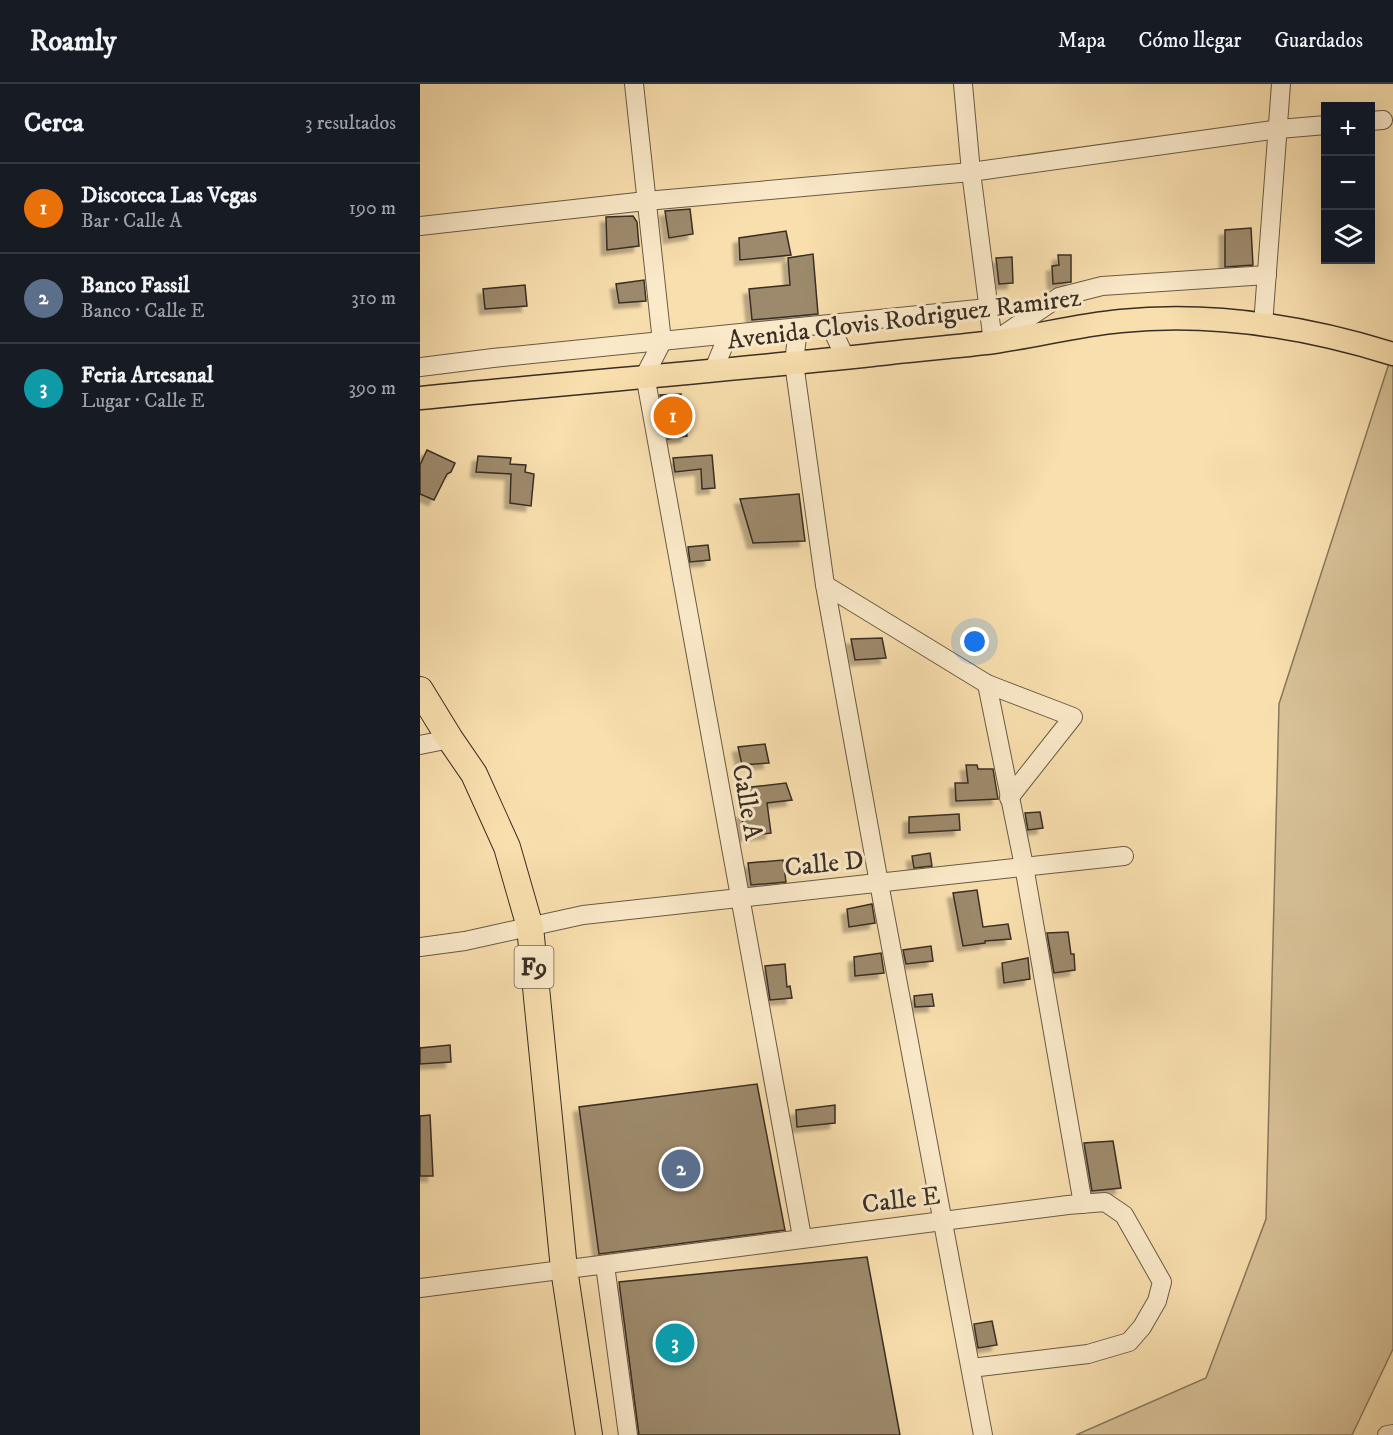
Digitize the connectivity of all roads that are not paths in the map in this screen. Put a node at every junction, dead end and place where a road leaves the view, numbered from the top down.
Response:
1 (634, 84) edge
2 (963, 84) edge
3 (1281, 84) edge
4 (1321, 125) edge
5 (1279, 129) junction
6 (971, 172) junction
7 (646, 201) junction
8 (420, 226) edge
9 (1267, 275) junction
10 (988, 308) junction
11 (830, 325) junction
12 (1263, 325) junction
13 (798, 328) junction
14 (728, 335) junction
15 (662, 342) junction
16 (993, 342) junction
17 (1393, 354) edge
18 (845, 357) junction
19 (794, 363) junction
20 (420, 367) edge
21 (714, 369) junction
22 (645, 375) junction
23 (420, 398) edge
24 (825, 585) junction
25 (987, 684) junction
26 (420, 690) edge
27 (450, 739) junction
28 (420, 745) edge
29 (1009, 798) junction
30 (1124, 856) dead end
31 (1024, 866) junction
32 (879, 883) junction
33 (740, 898) junction
34 (530, 927) junction
35 (420, 947) edge
36 (1083, 1204) junction
37 (943, 1220) junction
38 (802, 1237) junction
39 (605, 1265) junction
40 (564, 1269) junction
41 (420, 1288) edge
42 (971, 1368) junction
43 (1393, 1434) edge
44 (589, 1435) edge
45 (628, 1435) edge
46 (983, 1435) edge
47 (1387, 1435) edge

1 - 7 street
2 - 6 street
3 - 5 street
4 - 5 street
5 - 6 street
5 - 9 street
6 - 7 street
6 - 10 street
7 - 8 street
7 - 15 street
9 - 12 street
9 - 16 street
10 - 11 street
10 - 16 street
11 - 13 street
11 - 18 street
12 - 16 main road, Avenida Clovis Rodriguez Ramirez
12 - 17 main road, Avenida Clovis Rodriguez Ramirez
13 - 14 street
13 - 19 street
14 - 15 street
14 - 21 street
15 - 20 street
15 - 22 street
16 - 18 main road, Avenida Clovis Rodriguez Ramirez
18 - 19 main road, Avenida Clovis Rodriguez Ramirez
19 - 21 main road, Avenida Clovis Rodriguez Ramirez
19 - 24 street
21 - 22 main road, Avenida Clovis Rodriguez Ramirez
22 - 23 main road, Avenida Clovis Rodriguez Ramirez
22 - 33 street, Calle A
24 - 25 street
24 - 32 street
25 - 29 street
25 - 29 street
26 - 27 highway, F9
27 - 28 street
27 - 34 highway, F9
29 - 31 street
30 - 31 street, Calle D
31 - 32 street, Calle D
31 - 36 street
32 - 33 street, Calle D
32 - 37 street
33 - 34 street, Calle D
33 - 38 street, Calle A
34 - 35 street, Calle D
34 - 40 highway, F9
36 - 37 street, Calle E
36 - 42 street, Calle E
37 - 38 street, Calle E
37 - 42 street
38 - 39 street, Calle E
39 - 40 street, Calle E
39 - 45 street
40 - 41 street, Calle E
40 - 44 highway, F9
42 - 46 street
43 - 47 street

